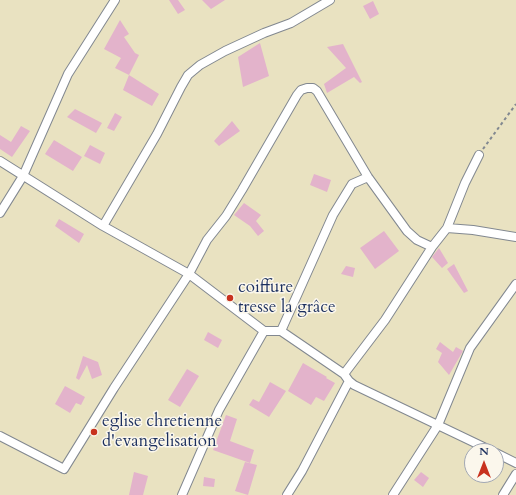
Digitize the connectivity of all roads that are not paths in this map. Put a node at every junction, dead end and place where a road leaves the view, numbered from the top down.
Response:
1 (115, 0) edge
2 (330, 0) edge
3 (479, 155) road end
4 (0, 161) edge
5 (23, 176) junction
6 (368, 177) junction
7 (0, 213) edge
8 (103, 226) junction
9 (447, 228) junction
10 (516, 237) edge
11 (432, 247) junction
12 (189, 274) junction
13 (516, 284) edge
14 (264, 331) junction
15 (281, 331) junction
16 (346, 378) junction
17 (438, 425) junction
18 (0, 436) edge
19 (475, 443) edge
20 (504, 457) edge
21 (516, 463) edge
22 (516, 474) edge
23 (182, 495) edge
24 (287, 495) edge
25 (393, 495) edge
26 (503, 495) edge

1 - 5 street
2 - 8 street
3 - 9 street
4 - 5 street
5 - 7 street
5 - 8 street
6 - 11 street
6 - 12 street
6 - 15 street
8 - 12 street
9 - 10 street
9 - 11 street
11 - 16 street
12 - 14 street
12 - 18 street
13 - 17 street
14 - 15 street
14 - 23 street
15 - 16 street
16 - 17 street
16 - 24 street
17 - 19 street
17 - 25 street
20 - 21 street
22 - 26 street

